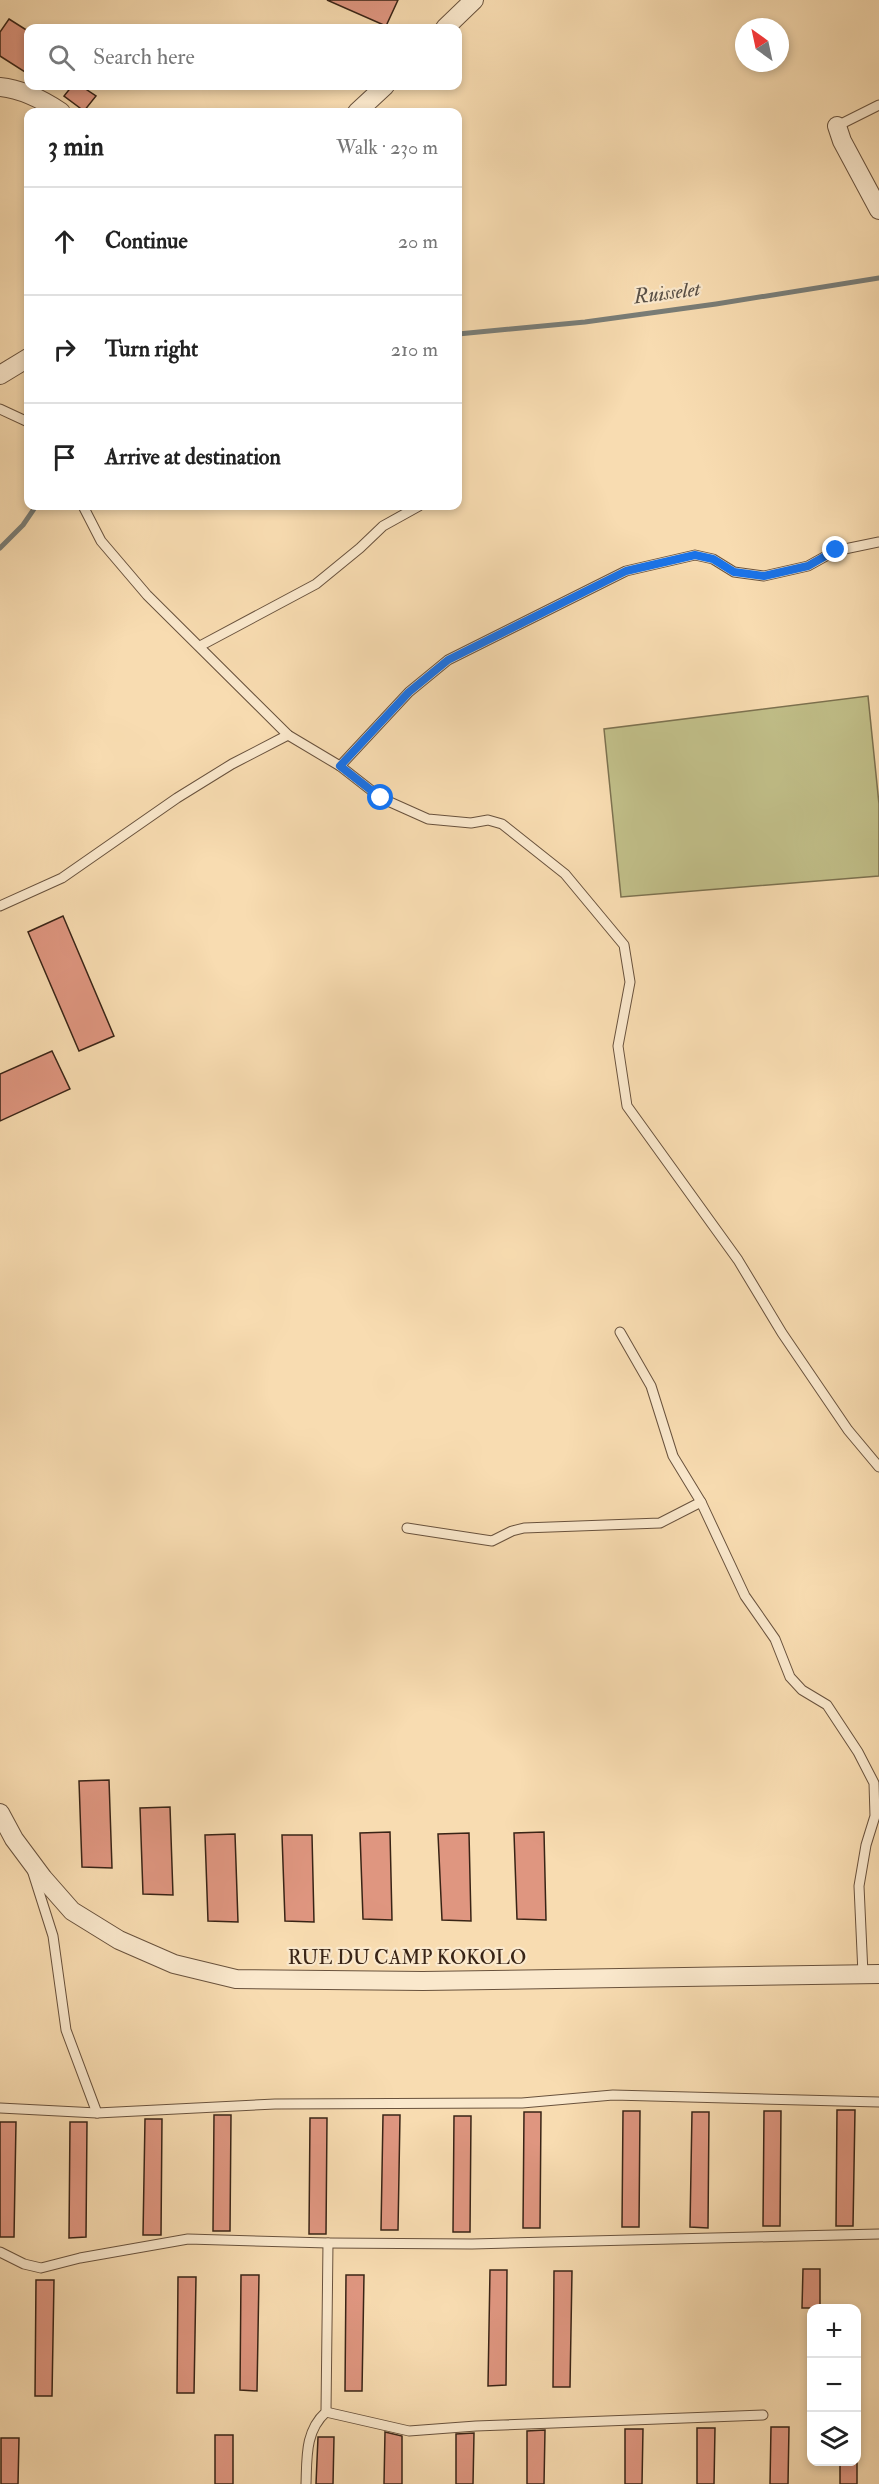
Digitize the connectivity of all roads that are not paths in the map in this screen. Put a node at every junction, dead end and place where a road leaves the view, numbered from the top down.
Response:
1 (474, 0) edge
2 (449, 24) edge
3 (0, 87) edge
4 (381, 90) edge
5 (879, 105) edge
6 (53, 108) edge
7 (361, 108) edge
8 (837, 126) joint
9 (872, 185) edge
10 (879, 210) edge
11 (24, 360) edge
12 (0, 375) edge
13 (0, 409) edge
14 (24, 420) edge
15 (85, 510) edge
16 (412, 510) edge
17 (879, 542) edge
18 (201, 646) junction
19 (288, 735) junction
20 (340, 766) junction
21 (0, 906) edge
22 (620, 1332) dead end
23 (879, 1467) edge
24 (701, 1502) junction
25 (407, 1528) dead end
26 (0, 1813) edge
27 (28, 1858) junction
28 (871, 1974) edge
29 (879, 2102) edge
30 (0, 2108) edge
31 (97, 2113) junction
32 (879, 2234) edge
33 (328, 2243) junction
34 (0, 2252) edge
35 (326, 2412) junction
36 (763, 2415) dead end
37 (306, 2484) edge

1 - 2 street
3 - 6 street
4 - 7 street
5 - 8 lane
8 - 9 street
9 - 10 street
11 - 12 street
13 - 14 lane
15 - 18 lane
16 - 18 lane
17 - 20 lane
18 - 19 lane
19 - 20 lane
19 - 21 lane
20 - 23 lane
22 - 24 lane
24 - 25 lane
24 - 28 lane
26 - 27 street, RUE DU CAMP KOKOLO
27 - 28 street, RUE DU CAMP KOKOLO
27 - 31 lane
29 - 31 lane
30 - 31 lane
32 - 33 lane
33 - 34 lane
33 - 35 lane
35 - 36 lane
35 - 37 lane

